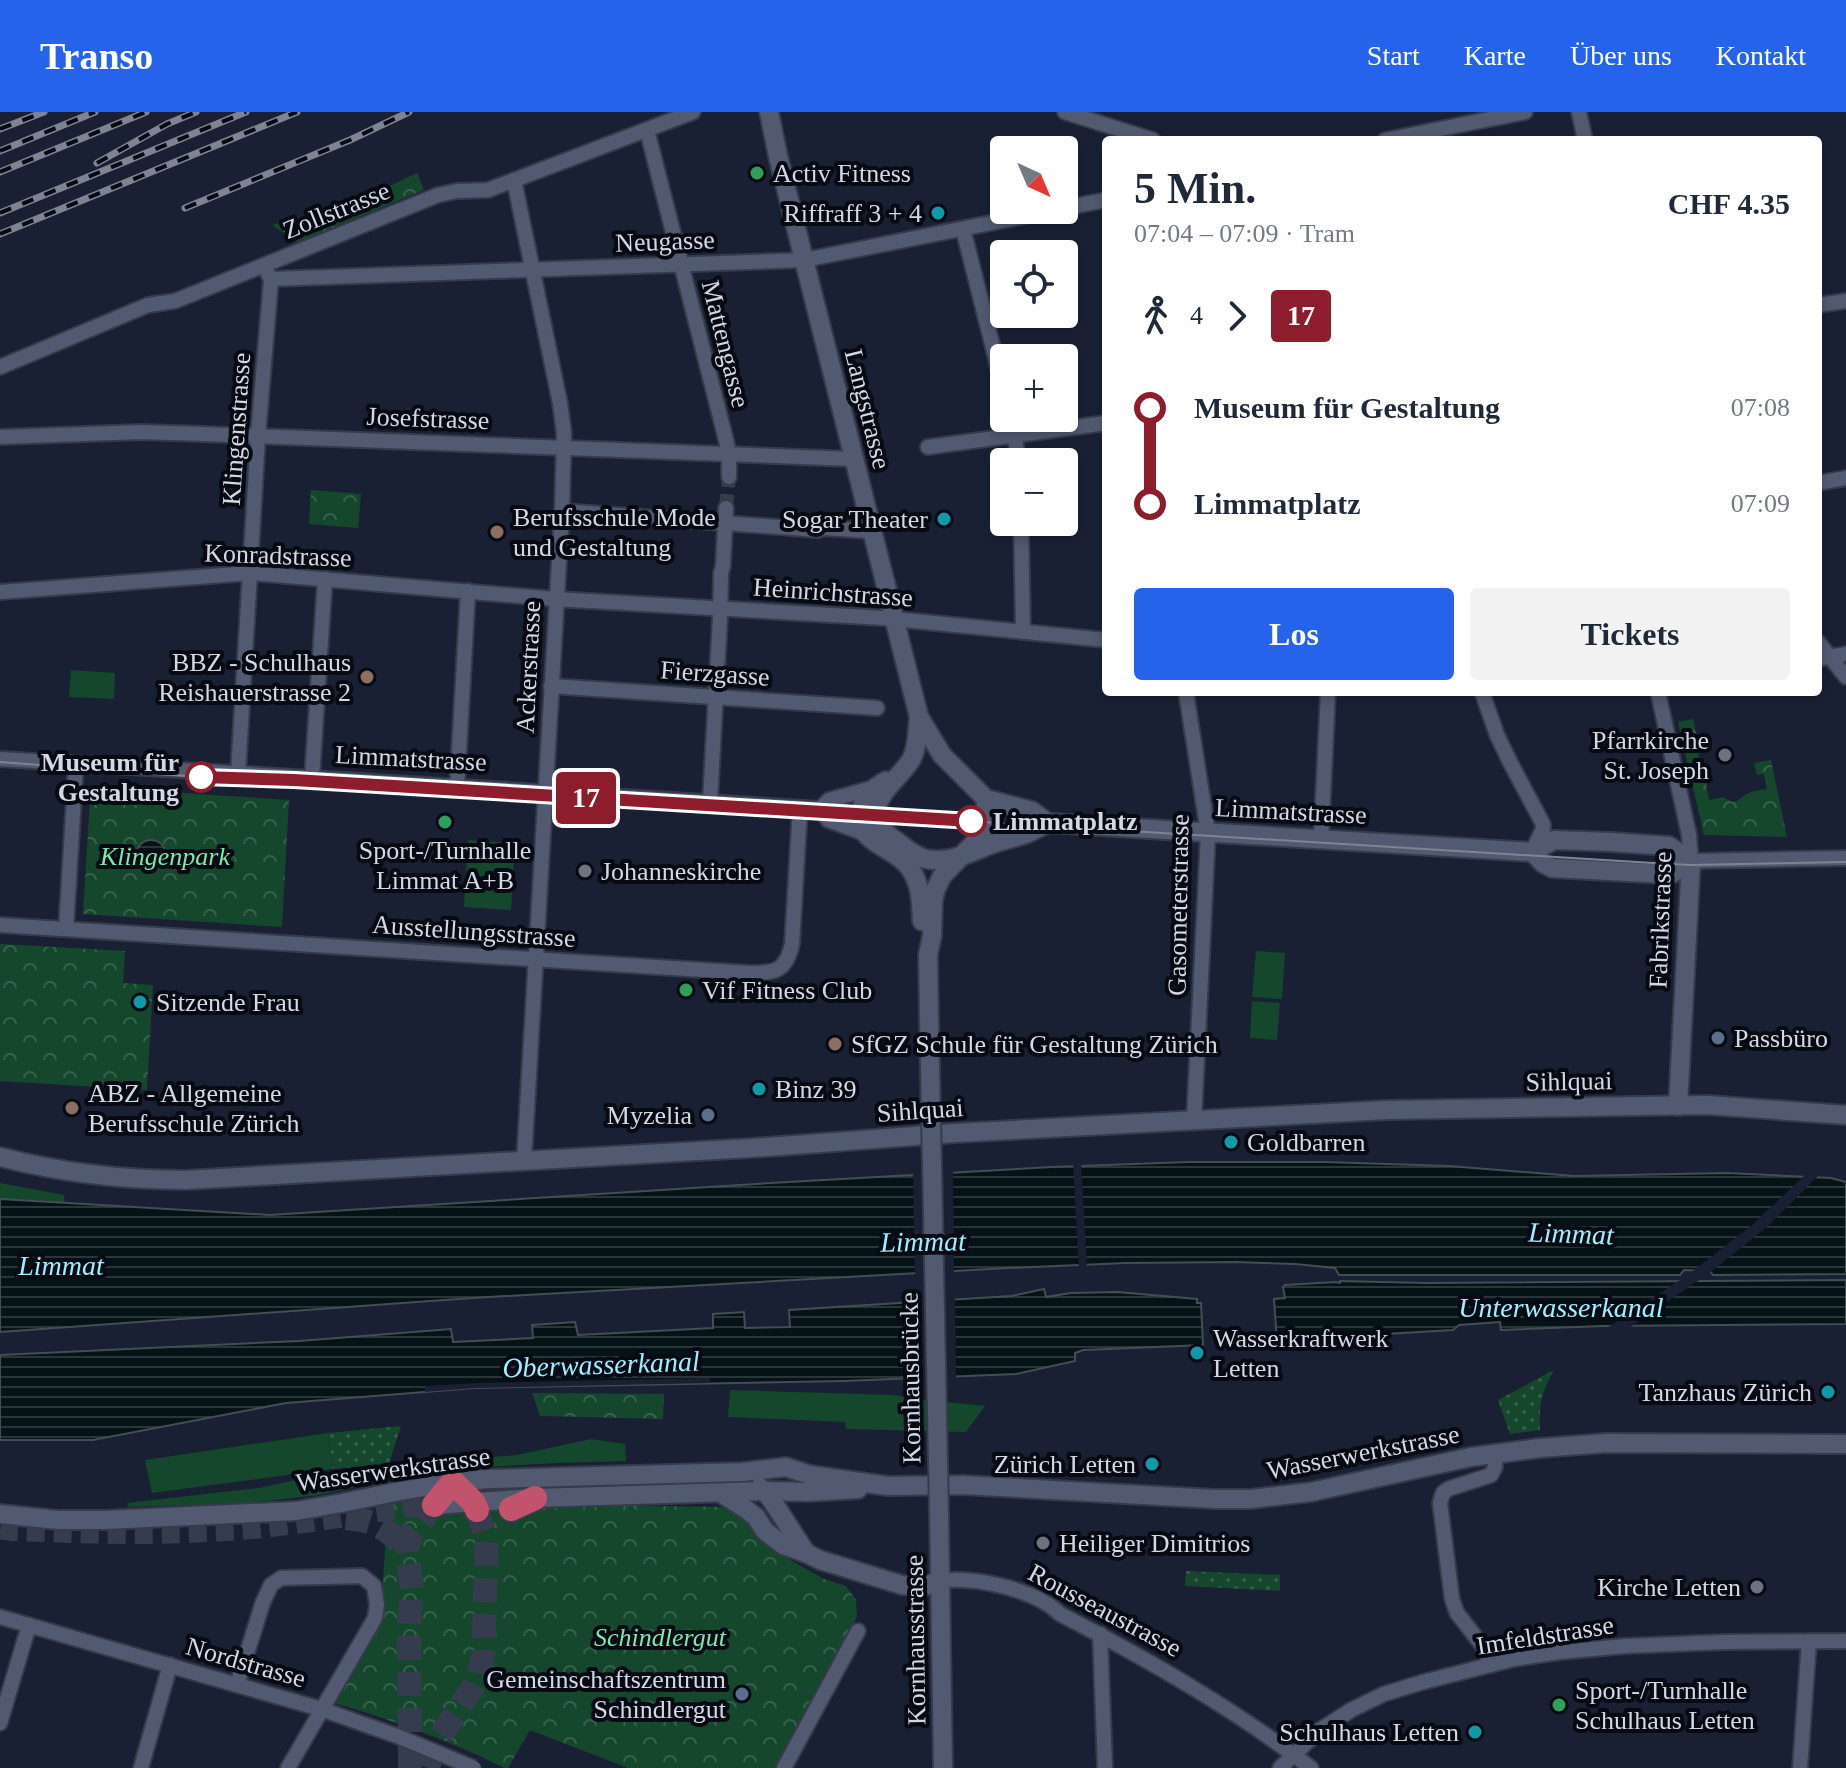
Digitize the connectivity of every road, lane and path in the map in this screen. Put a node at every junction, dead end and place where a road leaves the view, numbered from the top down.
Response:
1 (693, 112) edge
2 (769, 112) edge
3 (1065, 112) edge
4 (1525, 112) edge
5 (1579, 112) edge
6 (647, 130) junction
7 (1140, 136) edge
8 (1405, 136) edge
9 (1584, 136) edge
10 (514, 180) junction
11 (1102, 201) edge
12 (1078, 205) edge
13 (990, 223) edge
14 (963, 229) junction
15 (804, 260) junction
16 (264, 265) junction
17 (682, 265) junction
18 (533, 271) junction
19 (271, 279) junction
20 (1846, 301) edge
21 (1822, 304) edge
22 (992, 344) edge
23 (0, 367) edge
24 (1102, 424) edge
25 (1015, 432) edge
26 (258, 436) junction
27 (1016, 436) junction
28 (0, 437) edge
29 (928, 447) dead end
30 (564, 448) junction
31 (1017, 448) edge
32 (729, 454) junction
33 (853, 459) junction
34 (729, 477) tunnel mouth
35 (1846, 478) edge
36 (1822, 482) edge
37 (726, 508) tunnel mouth
38 (562, 511) junction
39 (725, 524) junction
40 (871, 531) junction
41 (1021, 536) edge
42 (250, 573) junction
43 (325, 579) junction
44 (468, 591) junction
45 (0, 592) edge
46 (555, 599) junction
47 (719, 609) junction
48 (894, 619) junction
49 (1023, 632) junction
50 (1102, 640) edge
51 (1846, 654) edge
52 (1824, 658) edge
53 (1846, 677) edge
54 (551, 686) junction
55 (1187, 696) edge
56 (1328, 696) edge
57 (1484, 696) edge
58 (1659, 696) edge
59 (715, 697) junction
60 (877, 708) dead end
61 (919, 717) junction
62 (0, 759) edge
63 (76, 764) junction
64 (899, 773) junction
65 (238, 774) junction
66 (312, 778) junction
67 (457, 787) junction
68 (876, 787) junction
69 (545, 792) junction
70 (986, 799) junction
71 (710, 802) junction
72 (800, 808) junction
73 (820, 809) junction
74 (1048, 823) junction
75 (863, 833) junction
76 (1208, 833) junction
77 (1321, 840) junction
78 (1532, 852) junction
79 (960, 857) junction
80 (1846, 858) edge
81 (1691, 861) junction
82 (0, 925) edge
83 (66, 929) junction
84 (928, 955) junction
85 (535, 958) junction
86 (1678, 1106) junction
87 (1846, 1115) edge
88 (1194, 1120) junction
89 (0, 1157) edge
90 (524, 1161) junction
91 (1846, 1444) edge
92 (1495, 1453) junction
93 (743, 1472) junction
94 (453, 1482) junction
95 (809, 1484) junction
96 (764, 1491) junction
97 (721, 1493) junction
98 (535, 1498) junction
99 (434, 1505) joint
100 (476, 1506) junction
101 (511, 1509) dead end
102 (939, 1512) joint
103 (0, 1514) edge
104 (756, 1517) junction
105 (793, 1533) junction
106 (806, 1553) junction
107 (939, 1581) junction
108 (0, 1617) edge
109 (29, 1625) junction
110 (858, 1631) dead end
111 (1100, 1634) junction
112 (1809, 1641) junction
113 (1846, 1641) edge
114 (170, 1665) junction
115 (1490, 1665) junction
116 (237, 1685) junction
117 (321, 1709) junction
118 (0, 1723) edge
119 (1292, 1754) junction
120 (141, 1768) edge
121 (288, 1768) edge
122 (474, 1768) edge
123 (784, 1768) edge
124 (943, 1768) edge
125 (1105, 1768) edge
126 (1280, 1768) edge
127 (1311, 1768) edge
128 (1800, 1768) edge

1 - 6 street, Zollstrasse
2 - 15 street, Langstrasse
3 - 7 street
4 - 8 street
5 - 9 street
6 - 10 street, Zollstrasse
6 - 17 street, Mattengasse
10 - 16 street, Zollstrasse
10 - 18 street, Ackerstrasse
11 - 12 street
13 - 14 street, Neugasse
14 - 15 street, Neugasse
14 - 22 street
15 - 17 street, Neugasse
15 - 33 street, Langstrasse
16 - 19 street
16 - 23 street, Zollstrasse
17 - 18 street, Neugasse
17 - 32 street, Mattengasse
18 - 19 street, Neugasse
18 - 30 street, Ackerstrasse
19 - 26 street, Klingenstrasse
20 - 21 street
24 - 27 street
25 - 27 street
26 - 28 street, Josefstrasse
26 - 30 street, Josefstrasse
26 - 42 street, Klingenstrasse
27 - 29 street
27 - 31 street
30 - 32 street, Josefstrasse
30 - 38 street, Ackerstrasse
32 - 33 street, Josefstrasse
32 - 34 street, Mattengasse
33 - 40 street, Langstrasse
35 - 36 street
37 - 39 street
38 - 39 street
38 - 46 street, Ackerstrasse
39 - 40 street
39 - 47 street
40 - 48 street, Langstrasse
41 - 49 street
42 - 43 street, Konradstrasse
42 - 45 street, Konradstrasse
42 - 65 street, Klingenstrasse
43 - 44 street, Konradstrasse
43 - 66 street
44 - 46 street, Konradstrasse
44 - 67 street
46 - 47 street, Heinrichstrasse
46 - 54 street, Ackerstrasse
47 - 48 street, Heinrichstrasse
47 - 59 street
48 - 49 street, Heinrichstrasse
48 - 61 street, Langstrasse
49 - 50 street, Heinrichstrasse
51 - 52 street
52 - 53 street
54 - 59 street, Fierzgasse
54 - 69 street, Ackerstrasse
55 - 76 street, Gasometerstrasse
56 - 77 street
57 - 78 street
58 - 81 street, Fabrikstrasse
59 - 60 street, Fierzgasse
59 - 71 street
61 - 64 street
61 - 70 street
62 - 63 street, Limmatstrasse
63 - 65 street, Limmatstrasse
63 - 83 street
64 - 68 street
64 - 79 street
65 - 66 street, Limmatstrasse
66 - 67 street, Limmatstrasse
67 - 69 street, Limmatstrasse
68 - 73 street
68 - 75 street
69 - 71 street, Limmatstrasse
69 - 85 street, Ackerstrasse
70 - 74 street
70 - 79 street
71 - 72 street, Limmatstrasse
72 - 73 street, Limmatstrasse
72 - 85 street, Ausstellungsstrasse
73 - 75 street
74 - 76 street, Limmatstrasse
74 - 79 street
75 - 84 street
76 - 77 street, Limmatstrasse
76 - 88 street, Gasometerstrasse
77 - 78 street, Limmatstrasse
78 - 81 street, Limmatstrasse
78 - 81 street, Limmatstrasse
79 - 84 street
80 - 81 street, Limmatstrasse
81 - 86 street, Fabrikstrasse
82 - 83 street, Ausstellungsstrasse
83 - 85 street, Ausstellungsstrasse
84 - 102 street, Kornhausbrücke, bridge
85 - 90 street, Ackerstrasse
86 - 87 street, Sihlquai
86 - 88 street, Sihlquai
88 - 90 street, Sihlquai
89 - 90 street, Sihlquai
91 - 92 street, Wasserwerkstrasse
92 - 95 street, Wasserwerkstrasse
92 - 115 street
93 - 94 street, Wasserwerkstrasse
93 - 95 street, Wasserwerkstrasse
93 - 96 street
94 - 99 highway
94 - 100 highway
94 - 103 street, Wasserwerkstrasse
95 - 96 street, Wasserwerkstrasse
95 - 105 street
96 - 97 street, Wasserwerkstrasse
96 - 104 street
96 - 105 street
97 - 98 street, Wasserwerkstrasse
97 - 104 street, Rousseaustrasse
98 - 100 street, Wasserwerkstrasse
98 - 101 highway
99 - 100 street, Wasserwerkstrasse
102 - 107 street, Kornhausstrasse
104 - 106 street, Rousseaustrasse
105 - 106 street
106 - 107 street, Rousseaustrasse
107 - 111 street, Rousseaustrasse
107 - 124 street, Kornhausstrasse
108 - 109 street, Nordstrasse
109 - 114 street, Nordstrasse
109 - 118 street
110 - 123 street
111 - 119 street, Rousseaustrasse
111 - 125 street
112 - 113 street, Imfeldstrasse
112 - 115 street, Imfeldstrasse
112 - 128 street
114 - 116 street, Nordstrasse
114 - 120 street
115 - 119 street, Imfeldstrasse
116 - 117 street, Nordstrasse
116 - 117 street
117 - 121 street
117 - 122 street, Nordstrasse, bridge
119 - 126 street, Imfeldstrasse
119 - 127 street, Rousseaustrasse

